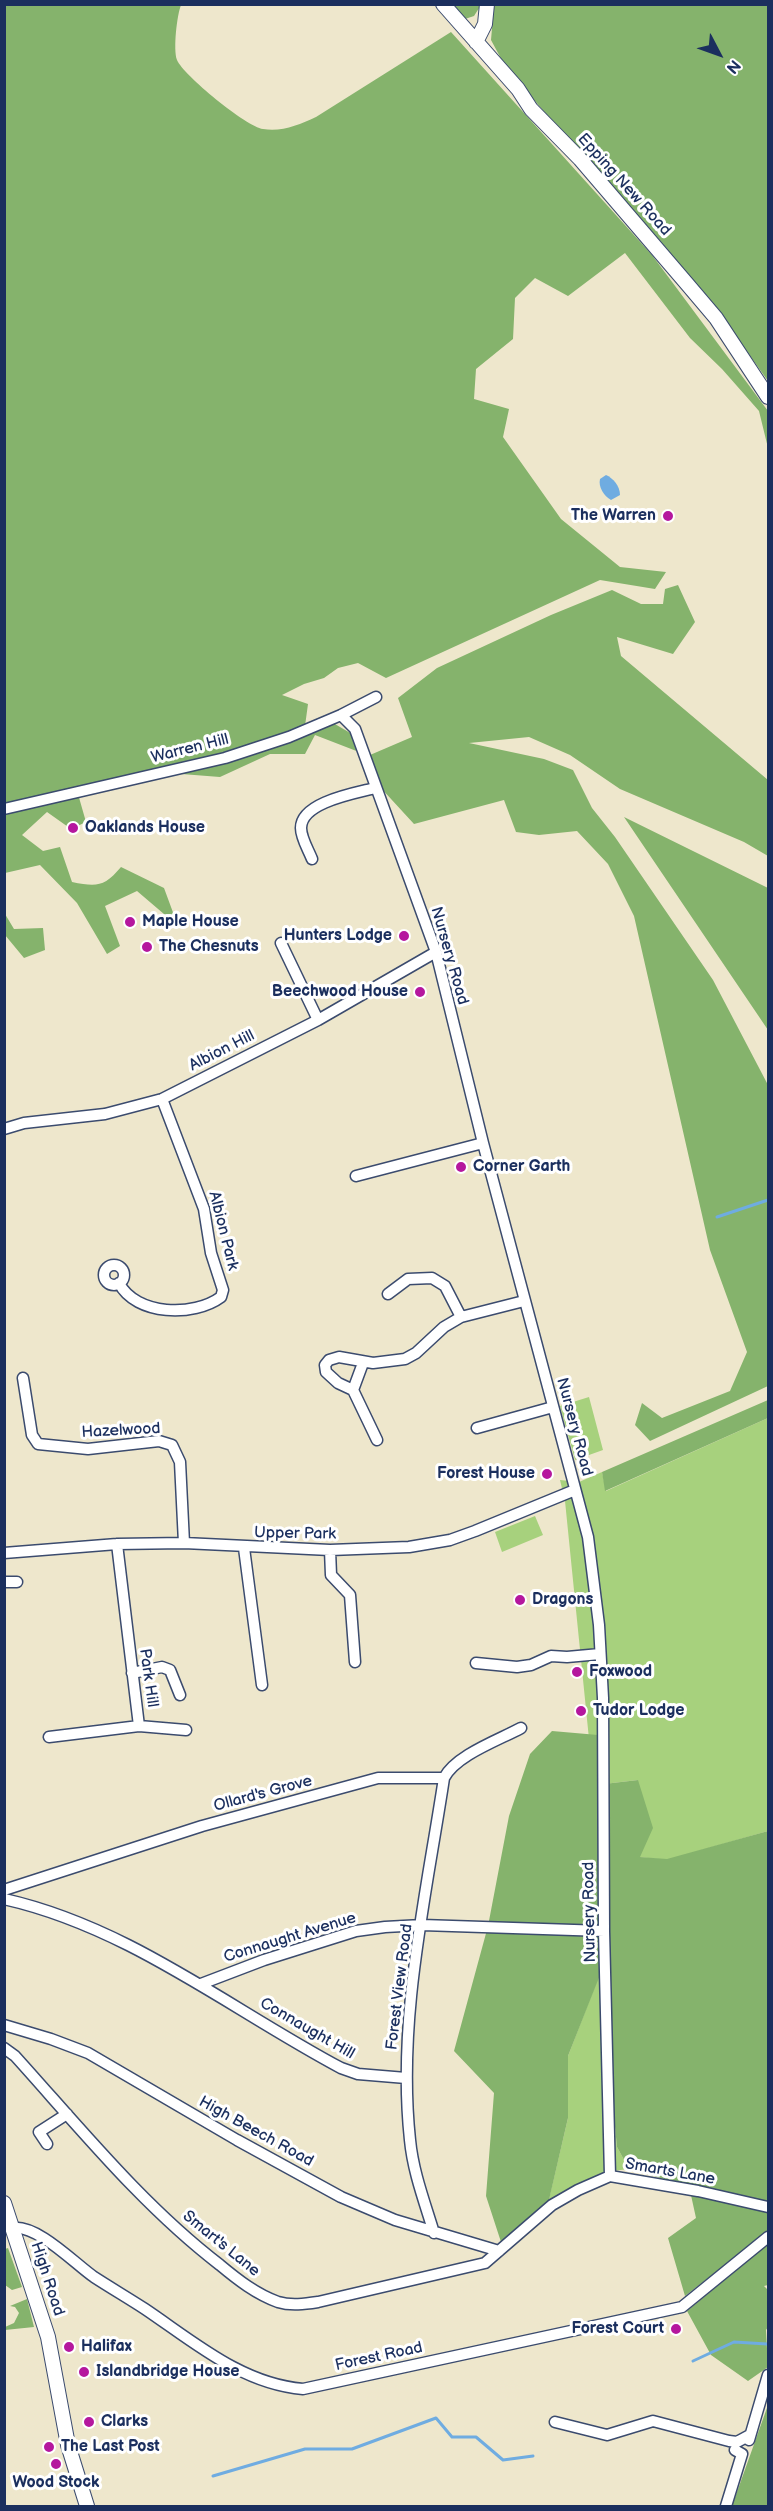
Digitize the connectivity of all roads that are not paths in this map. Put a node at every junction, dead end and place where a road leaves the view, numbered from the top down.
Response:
1 (443, 4) edge
2 (487, 4) edge
3 (476, 42) junction
4 (768, 397) edge
5 (376, 697) dead end
6 (341, 715) junction
7 (375, 788) junction
8 (4, 809) edge
9 (312, 859) dead end
10 (281, 943) dead end
11 (436, 952) junction
12 (318, 1020) junction
13 (162, 1099) junction
14 (4, 1129) edge
15 (483, 1143) junction
16 (356, 1176) dead end
17 (119, 1284) dead end
18 (388, 1294) dead end
19 (524, 1301) junction
20 (460, 1317) junction
21 (363, 1363) junction
22 (23, 1378) dead end
23 (353, 1390) junction
24 (553, 1407) junction
25 (477, 1428) dead end
26 (377, 1440) dead end
27 (575, 1490) junction
28 (117, 1544) junction
29 (184, 1544) junction
30 (244, 1548) junction
31 (330, 1550) junction
32 (4, 1553) edge
33 (4, 1582) edge
34 (16, 1582) dead end
35 (600, 1654) junction
36 (355, 1662) dead end
37 (476, 1664) dead end
38 (132, 1673) junction
39 (264, 1678) dead end
40 (180, 1695) dead end
41 (139, 1726) junction
42 (521, 1728) dead end
43 (186, 1730) dead end
44 (49, 1737) dead end
45 (444, 1778) junction
46 (4, 1890) edge
47 (4, 1899) edge
48 (422, 1925) junction
49 (604, 1931) junction
50 (201, 1984) junction
51 (4, 2025) edge
52 (4, 2048) edge
53 (15, 2056) junction
54 (4, 2062) edge
55 (406, 2078) junction
56 (67, 2114) junction
57 (47, 2144) dead end
58 (610, 2176) junction
59 (4, 2203) edge
60 (768, 2207) edge
61 (13, 2228) junction
62 (434, 2233) junction
63 (768, 2237) edge
64 (499, 2251) junction
65 (485, 2263) joint
66 (768, 2375) edge
67 (555, 2422) dead end
68 (742, 2453) dead end
69 (87, 2506) edge
70 (726, 2506) edge

1 - 3 main road, Epping New Road
2 - 3 main road
3 - 4 main road, Epping New Road
5 - 6 street, Warren Hill
6 - 7 street, Nursery Road
6 - 8 street, Warren Hill
7 - 9 street
7 - 11 street, Nursery Road
10 - 12 street
11 - 12 street, Albion Hill
11 - 15 street, Nursery Road
12 - 13 street, Albion Hill
13 - 14 street, Albion Hill
13 - 17 street, Albion Park
15 - 16 street
15 - 19 street, Nursery Road
18 - 20 street
19 - 20 street
19 - 24 street, Nursery Road
20 - 21 street
21 - 23 street
21 - 23 street
22 - 29 street, Hazelwood
23 - 26 street
24 - 25 street
24 - 27 street, Nursery Road
27 - 31 street, Upper Park
27 - 35 street, Nursery Road
28 - 29 street, Upper Park
28 - 32 street, Upper Park
28 - 38 street, Park Hill
29 - 30 street, Upper Park
30 - 31 street, Upper Park
30 - 39 street
31 - 36 street
33 - 34 street
35 - 37 street
35 - 49 street, Nursery Road
38 - 40 street
38 - 41 street, Park Hill
41 - 43 street
41 - 44 street, Park Hill
42 - 45 street
45 - 46 street, Ollard's Grove
45 - 48 street, Forest View Road
47 - 50 street
48 - 49 street, Connaught Avenue
48 - 50 street, Connaught Avenue
48 - 55 street, Forest View Road
49 - 58 street, Nursery Road
50 - 55 street, Connaught Hill
51 - 62 street, High Beech Road
52 - 53 street, Smart's Lane
53 - 54 street
53 - 56 street, Smart's Lane
55 - 62 street, Forest View Road
56 - 57 street
56 - 65 street, Smart's Lane
58 - 60 street, Smarts Lane
58 - 64 street, Smarts Lane
59 - 61 main road, High Road
61 - 63 street, Forest Road
61 - 69 main road, High Road
62 - 64 street, High Beech Road
64 - 65 street, Smarts Lane
66 - 67 street
68 - 70 street

